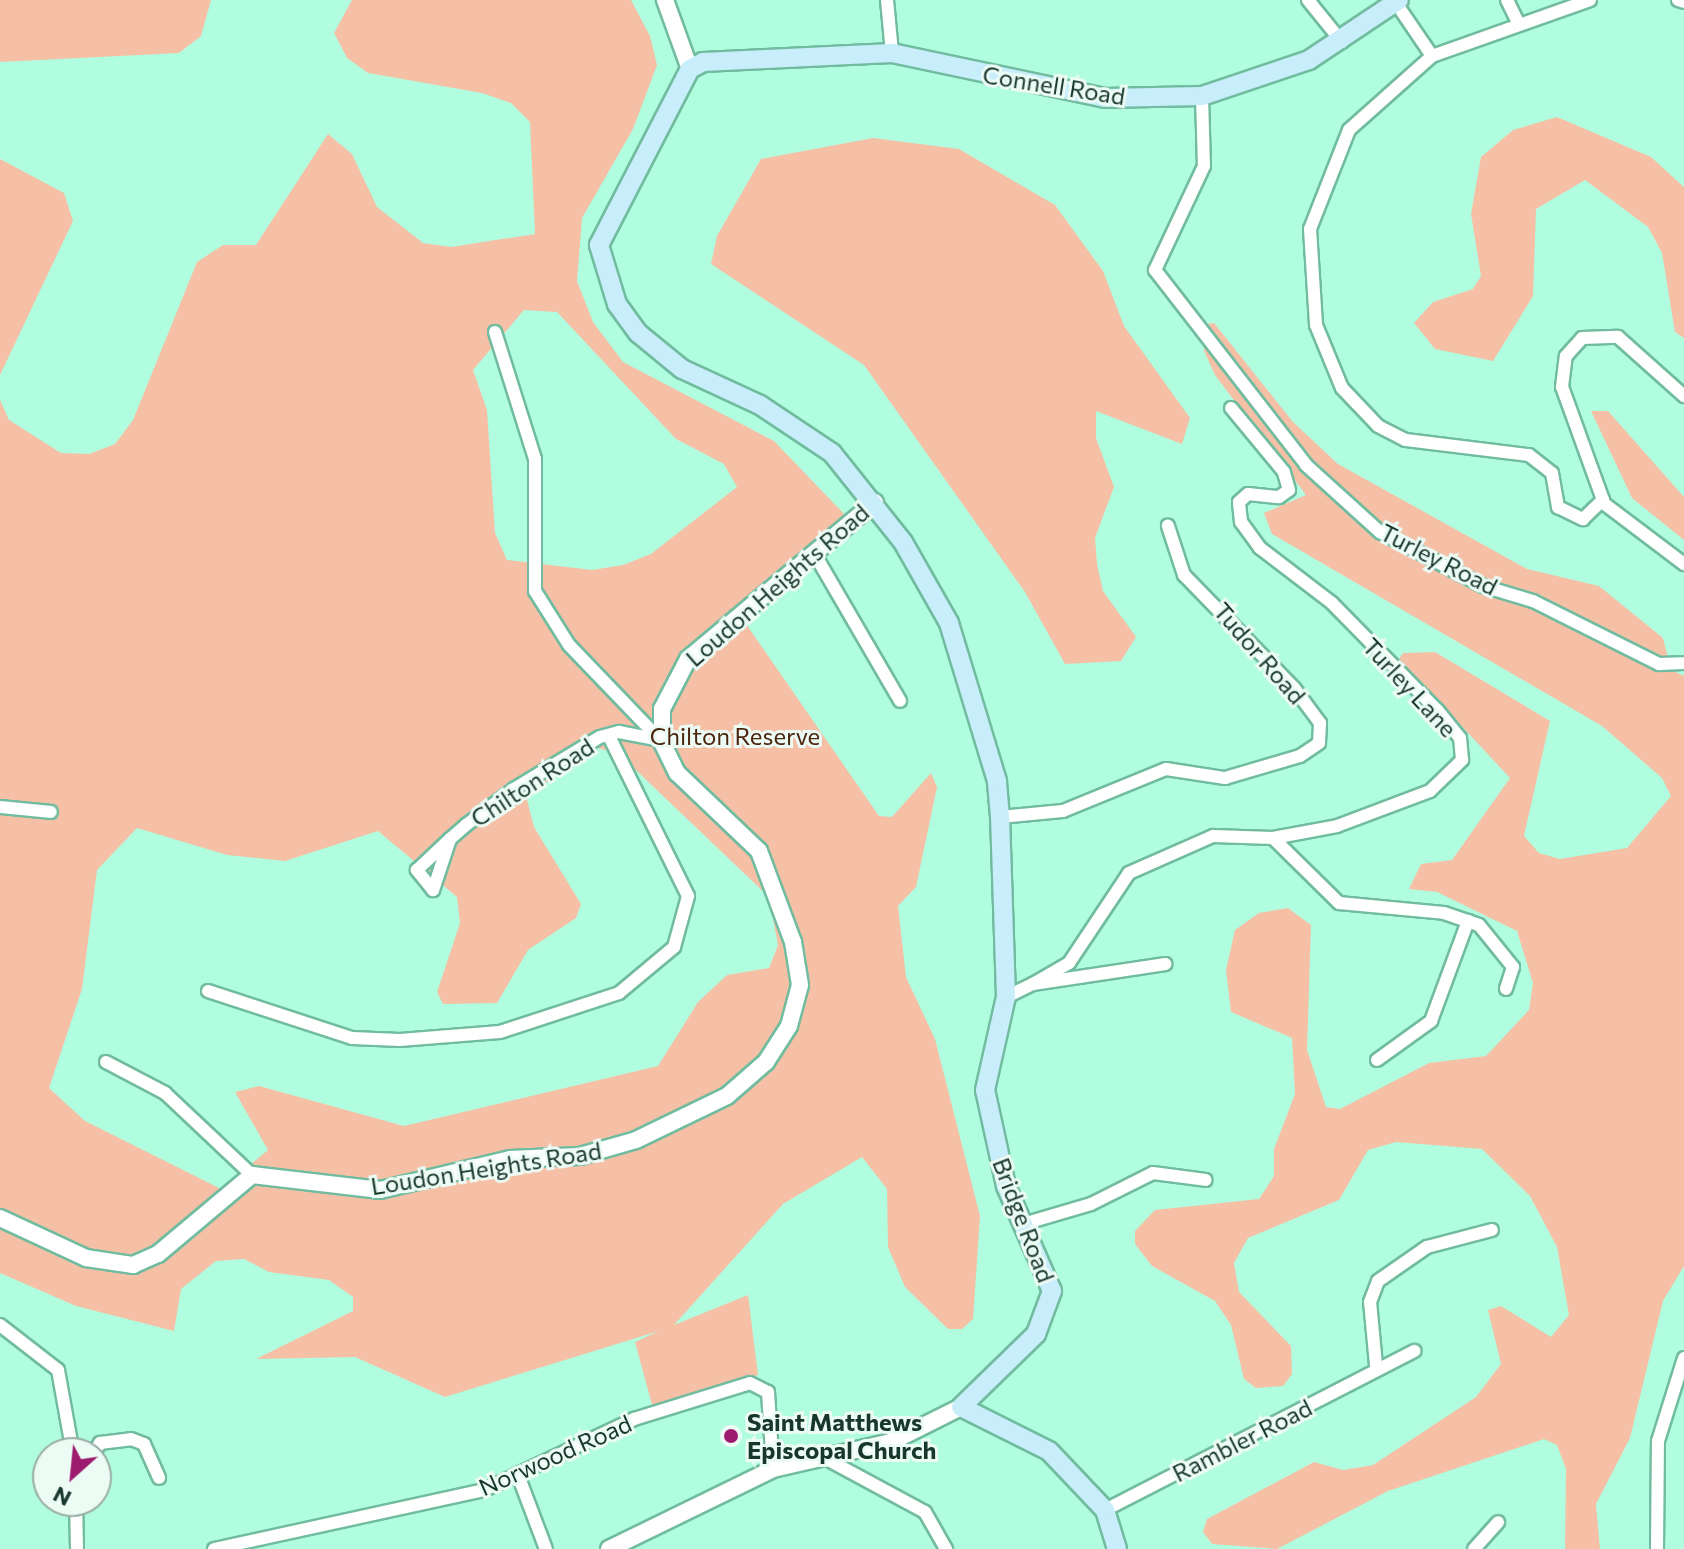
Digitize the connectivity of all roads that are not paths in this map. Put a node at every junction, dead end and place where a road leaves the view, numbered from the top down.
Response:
1 (665, 0) edge
2 (887, 0) edge
3 (1308, 0) edge
4 (1507, 0) edge
5 (1590, 0) edge
6 (1678, 0) edge
7 (1397, 1) edge
8 (1684, 2) edge
9 (1518, 23) junction
10 (1342, 42) junction
11 (892, 53) junction
12 (1432, 56) junction
13 (690, 69) junction
14 (1202, 96) junction
15 (495, 332) dead end
16 (1684, 396) edge
17 (1231, 408) dead end
18 (875, 502) junction
19 (1602, 502) junction
20 (1168, 526) dead end
21 (814, 553) junction
22 (1684, 564) edge
23 (1684, 663) edge
24 (900, 701) dead end
25 (610, 738) junction
26 (662, 742) junction
27 (0, 807) edge
28 (51, 812) dead end
29 (1000, 817) junction
30 (1273, 838) junction
31 (450, 839) dead end
32 (1468, 921) junction
33 (1165, 964) dead end
34 (1033, 984) junction
35 (1506, 989) dead end
36 (208, 991) dead end
37 (1006, 997) junction
38 (1377, 1060) dead end
39 (106, 1062) dead end
40 (252, 1175) junction
41 (1206, 1180) dead end
42 (0, 1218) edge
43 (1023, 1224) junction
44 (1492, 1230) dead end
45 (0, 1325) edge
46 (1414, 1351) dead end
47 (1684, 1358) edge
48 (1376, 1365) junction
49 (961, 1407) junction
50 (70, 1437) edge
51 (112, 1441) edge
52 (820, 1455) junction
53 (773, 1469) junction
54 (518, 1475) junction
55 (159, 1478) dead end
56 (1105, 1510) junction
57 (76, 1517) edge
58 (1498, 1522) dead end
59 (77, 1549) edge
60 (214, 1549) edge
61 (546, 1549) edge
62 (609, 1549) edge
63 (946, 1549) edge
64 (1117, 1549) edge
65 (1474, 1549) edge
66 (1657, 1549) edge

1 - 13 street
2 - 11 street
3 - 10 street
4 - 9 street
5 - 9 street
6 - 8 street
7 - 10 main road, Connell Road
7 - 12 street
9 - 12 street
10 - 14 main road, Connell Road
11 - 13 main road, Connell Road
11 - 14 main road, Connell Road
12 - 19 street
13 - 18 main road, Loudon Heights Road
14 - 23 street, Turley Road
15 - 26 street
16 - 19 street
17 - 30 street, Turley Lane
18 - 21 street, Loudon Heights Road
18 - 29 main road, Bridge Road
19 - 22 street
20 - 29 street, Tudor Road
21 - 24 street
21 - 26 street, Loudon Heights Road
25 - 26 street, Chilton Road
25 - 31 street, Chilton Road
25 - 36 street
26 - 40 street, Loudon Heights Road
27 - 28 street
29 - 37 main road, Bridge Road
30 - 32 street
30 - 34 street, Turley Lane
32 - 35 street
32 - 38 street
33 - 34 street
34 - 37 street
37 - 43 main road, Bridge Road
39 - 40 street
40 - 42 street
41 - 43 street
43 - 49 main road, Bridge Road
44 - 48 street
45 - 50 street
46 - 48 street, Rambler Road
47 - 66 street
48 - 56 street, Rambler Road
49 - 52 street, Bridge Road
49 - 56 main road
51 - 55 street
52 - 53 street, Bridge Road
52 - 63 street
53 - 54 street, Norwood Road
53 - 62 street, Bridge Road
54 - 60 street, Norwood Road
54 - 61 street
56 - 64 main road
57 - 59 street
58 - 65 street

